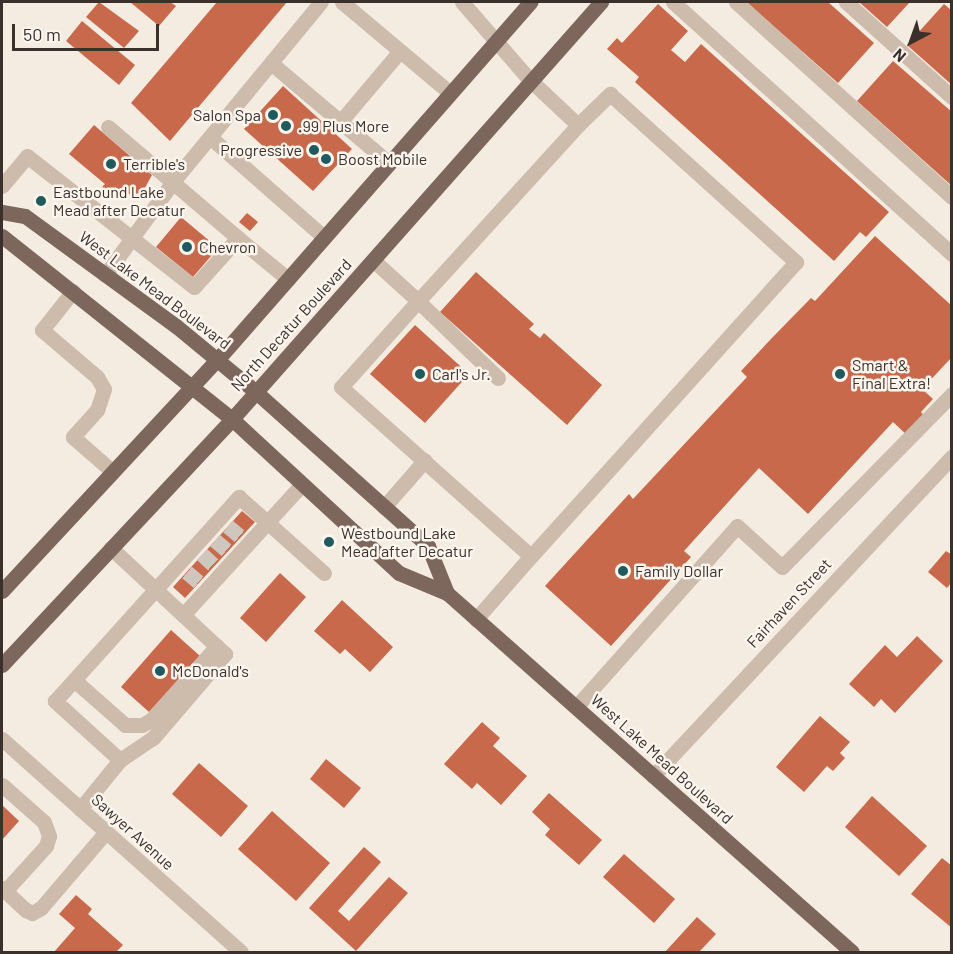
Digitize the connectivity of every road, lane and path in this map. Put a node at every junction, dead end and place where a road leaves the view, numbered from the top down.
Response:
1 (321, 2) edge
2 (342, 2) edge
3 (462, 2) edge
4 (530, 2) edge
5 (601, 2) edge
6 (673, 2) edge
7 (736, 2) edge
8 (846, 2) edge
9 (498, 39) junction
10 (400, 51) junction
11 (270, 63) junction
12 (529, 79) junction
13 (450, 93) junction
14 (951, 97) edge
15 (340, 122) junction
16 (578, 125) junction
17 (108, 128) dead end
18 (210, 137) junction
19 (389, 164) junction
20 (173, 182) junction
21 (2, 186) edge
22 (951, 197) edge
23 (2, 212) edge
24 (2, 236) edge
25 (132, 236) junction
26 (324, 237) junction
27 (238, 238) junction
28 (951, 254) edge
29 (373, 260) junction
30 (105, 275) junction
31 (288, 279) junction
32 (73, 291) junction
33 (418, 301) junction
34 (217, 360) junction
35 (498, 378) dead end
36 (193, 386) junction
37 (256, 392) junction
38 (951, 394) edge
39 (232, 419) junction
40 (951, 456) edge
41 (425, 460) junction
42 (113, 472) junction
43 (303, 484) junction
44 (384, 507) junction
45 (267, 523) junction
46 (111, 548) junction
47 (531, 556) junction
48 (324, 573) dead end
49 (155, 589) junction
50 (2, 591) edge
51 (447, 593) junction
52 (183, 615) junction
53 (476, 619) junction
54 (217, 646) junction
55 (2, 665) edge
56 (74, 680) junction
57 (576, 708) junction
58 (2, 739) edge
59 (120, 760) junction
60 (653, 776) junction
61 (2, 785) edge
62 (80, 809) junction
63 (106, 832) junction
64 (3, 889) edge
65 (241, 952) edge
66 (852, 952) edge

1 - 11 street
2 - 10 street
3 - 9 street
4 - 9 main road, North Decatur Boulevard
5 - 12 main road, North Decatur Boulevard
6 - 28 street
7 - 22 street
8 - 14 street
9 - 12 street
9 - 13 main road, North Decatur Boulevard
10 - 13 street
10 - 15 street
11 - 15 street
11 - 18 street
12 - 16 street
12 - 29 main road, North Decatur Boulevard
13 - 19 main road, North Decatur Boulevard
15 - 19 street
16 - 33 street
16 - 47 street
17 - 20 street
18 - 20 street
18 - 26 street
19 - 26 main road, North Decatur Boulevard
20 - 25 street
20 - 27 street
21 - 25 street
23 - 30 main road, West Lake Mead Boulevard
24 - 32 main road, West Lake Mead Boulevard
25 - 27 street
25 - 30 street
26 - 31 main road, North Decatur Boulevard
27 - 31 street
29 - 33 street
29 - 37 main road, North Decatur Boulevard
30 - 34 main road, West Lake Mead Boulevard
31 - 34 main road, North Decatur Boulevard
32 - 36 main road, West Lake Mead Boulevard
32 - 42 street
33 - 35 street
33 - 41 street
34 - 36 main road, North Decatur Boulevard
34 - 37 main road, West Lake Mead Boulevard
36 - 39 main road, West Lake Mead Boulevard
36 - 42 main road, North Decatur Boulevard
37 - 39 main road, North Decatur Boulevard
37 - 44 main road, West Lake Mead Boulevard
38 - 57 street
39 - 43 main road, West Lake Mead Boulevard
39 - 46 main road, North Decatur Boulevard
40 - 60 street, Fairhaven Street
41 - 44 street
41 - 47 street
42 - 50 main road, North Decatur Boulevard
43 - 45 street
43 - 51 main road, West Lake Mead Boulevard
44 - 51 main road, West Lake Mead Boulevard
45 - 48 street
45 - 49 street
45 - 52 street
46 - 49 street
46 - 55 main road, North Decatur Boulevard
47 - 53 street
49 - 52 street
49 - 56 street
51 - 53 main road, West Lake Mead Boulevard
52 - 54 street
53 - 57 main road, West Lake Mead Boulevard
54 - 56 street
54 - 59 street
56 - 59 street
57 - 60 main road, West Lake Mead Boulevard
58 - 62 street, Sawyer Avenue
59 - 62 street
60 - 66 main road, West Lake Mead Boulevard
61 - 64 street
62 - 63 street, Sawyer Avenue
63 - 64 street
63 - 65 street, Sawyer Avenue

